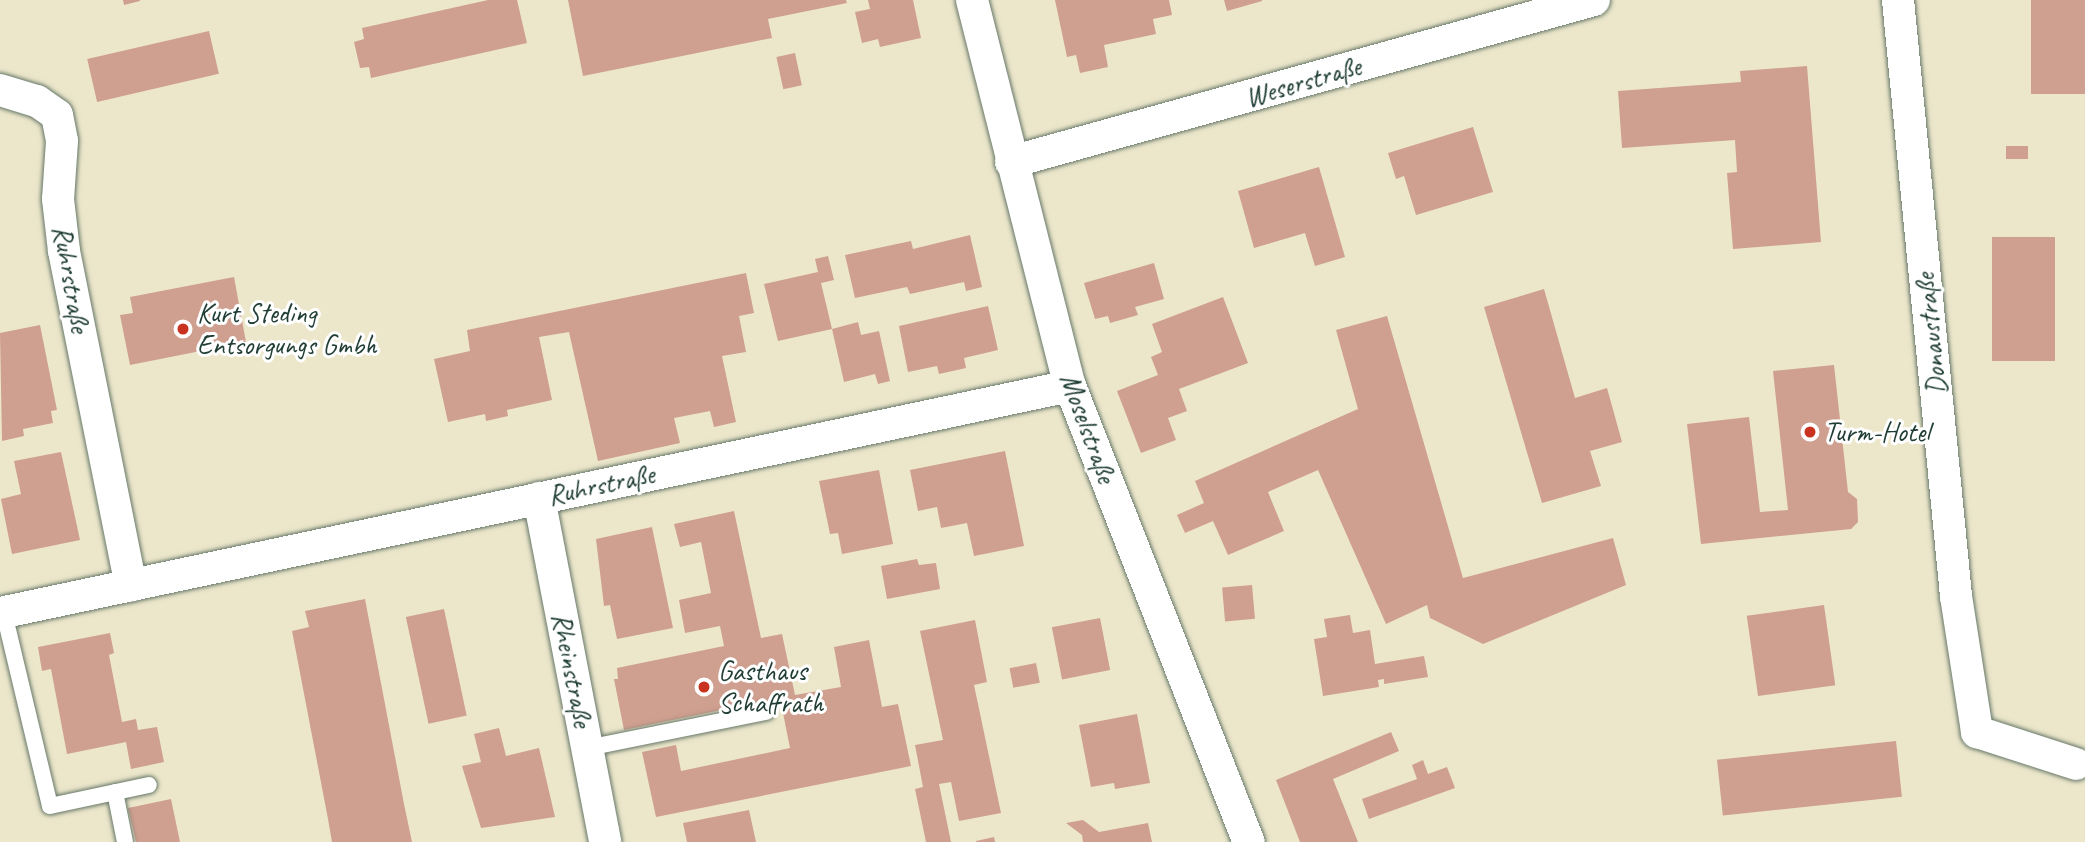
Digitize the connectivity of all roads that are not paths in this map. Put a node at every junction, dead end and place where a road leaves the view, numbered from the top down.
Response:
1 (972, 0) edge
2 (1594, 0) edge
3 (1898, 0) edge
4 (0, 90) edge
5 (1011, 162) junction
6 (1070, 386) junction
7 (539, 498) junction
8 (131, 585) junction
9 (2, 613) edge
10 (766, 712) dead end
11 (587, 748) junction
12 (2076, 764) dead end
13 (149, 785) dead end
14 (115, 792) junction
15 (125, 842) edge
16 (605, 842) edge
17 (1249, 842) edge

1 - 5 street, Moselstraße
2 - 5 street, Weserstraße
3 - 12 street, Donaustraße
4 - 8 street, Ruhrstraße
5 - 6 street, Moselstraße
6 - 7 street, Ruhrstraße
6 - 17 street, Moselstraße
7 - 8 street, Ruhrstraße
7 - 11 street, Rheinstraße
8 - 9 street, Ruhrstraße
9 - 14 lane
10 - 11 lane
11 - 16 street, Rheinstraße
13 - 14 lane
14 - 15 lane

